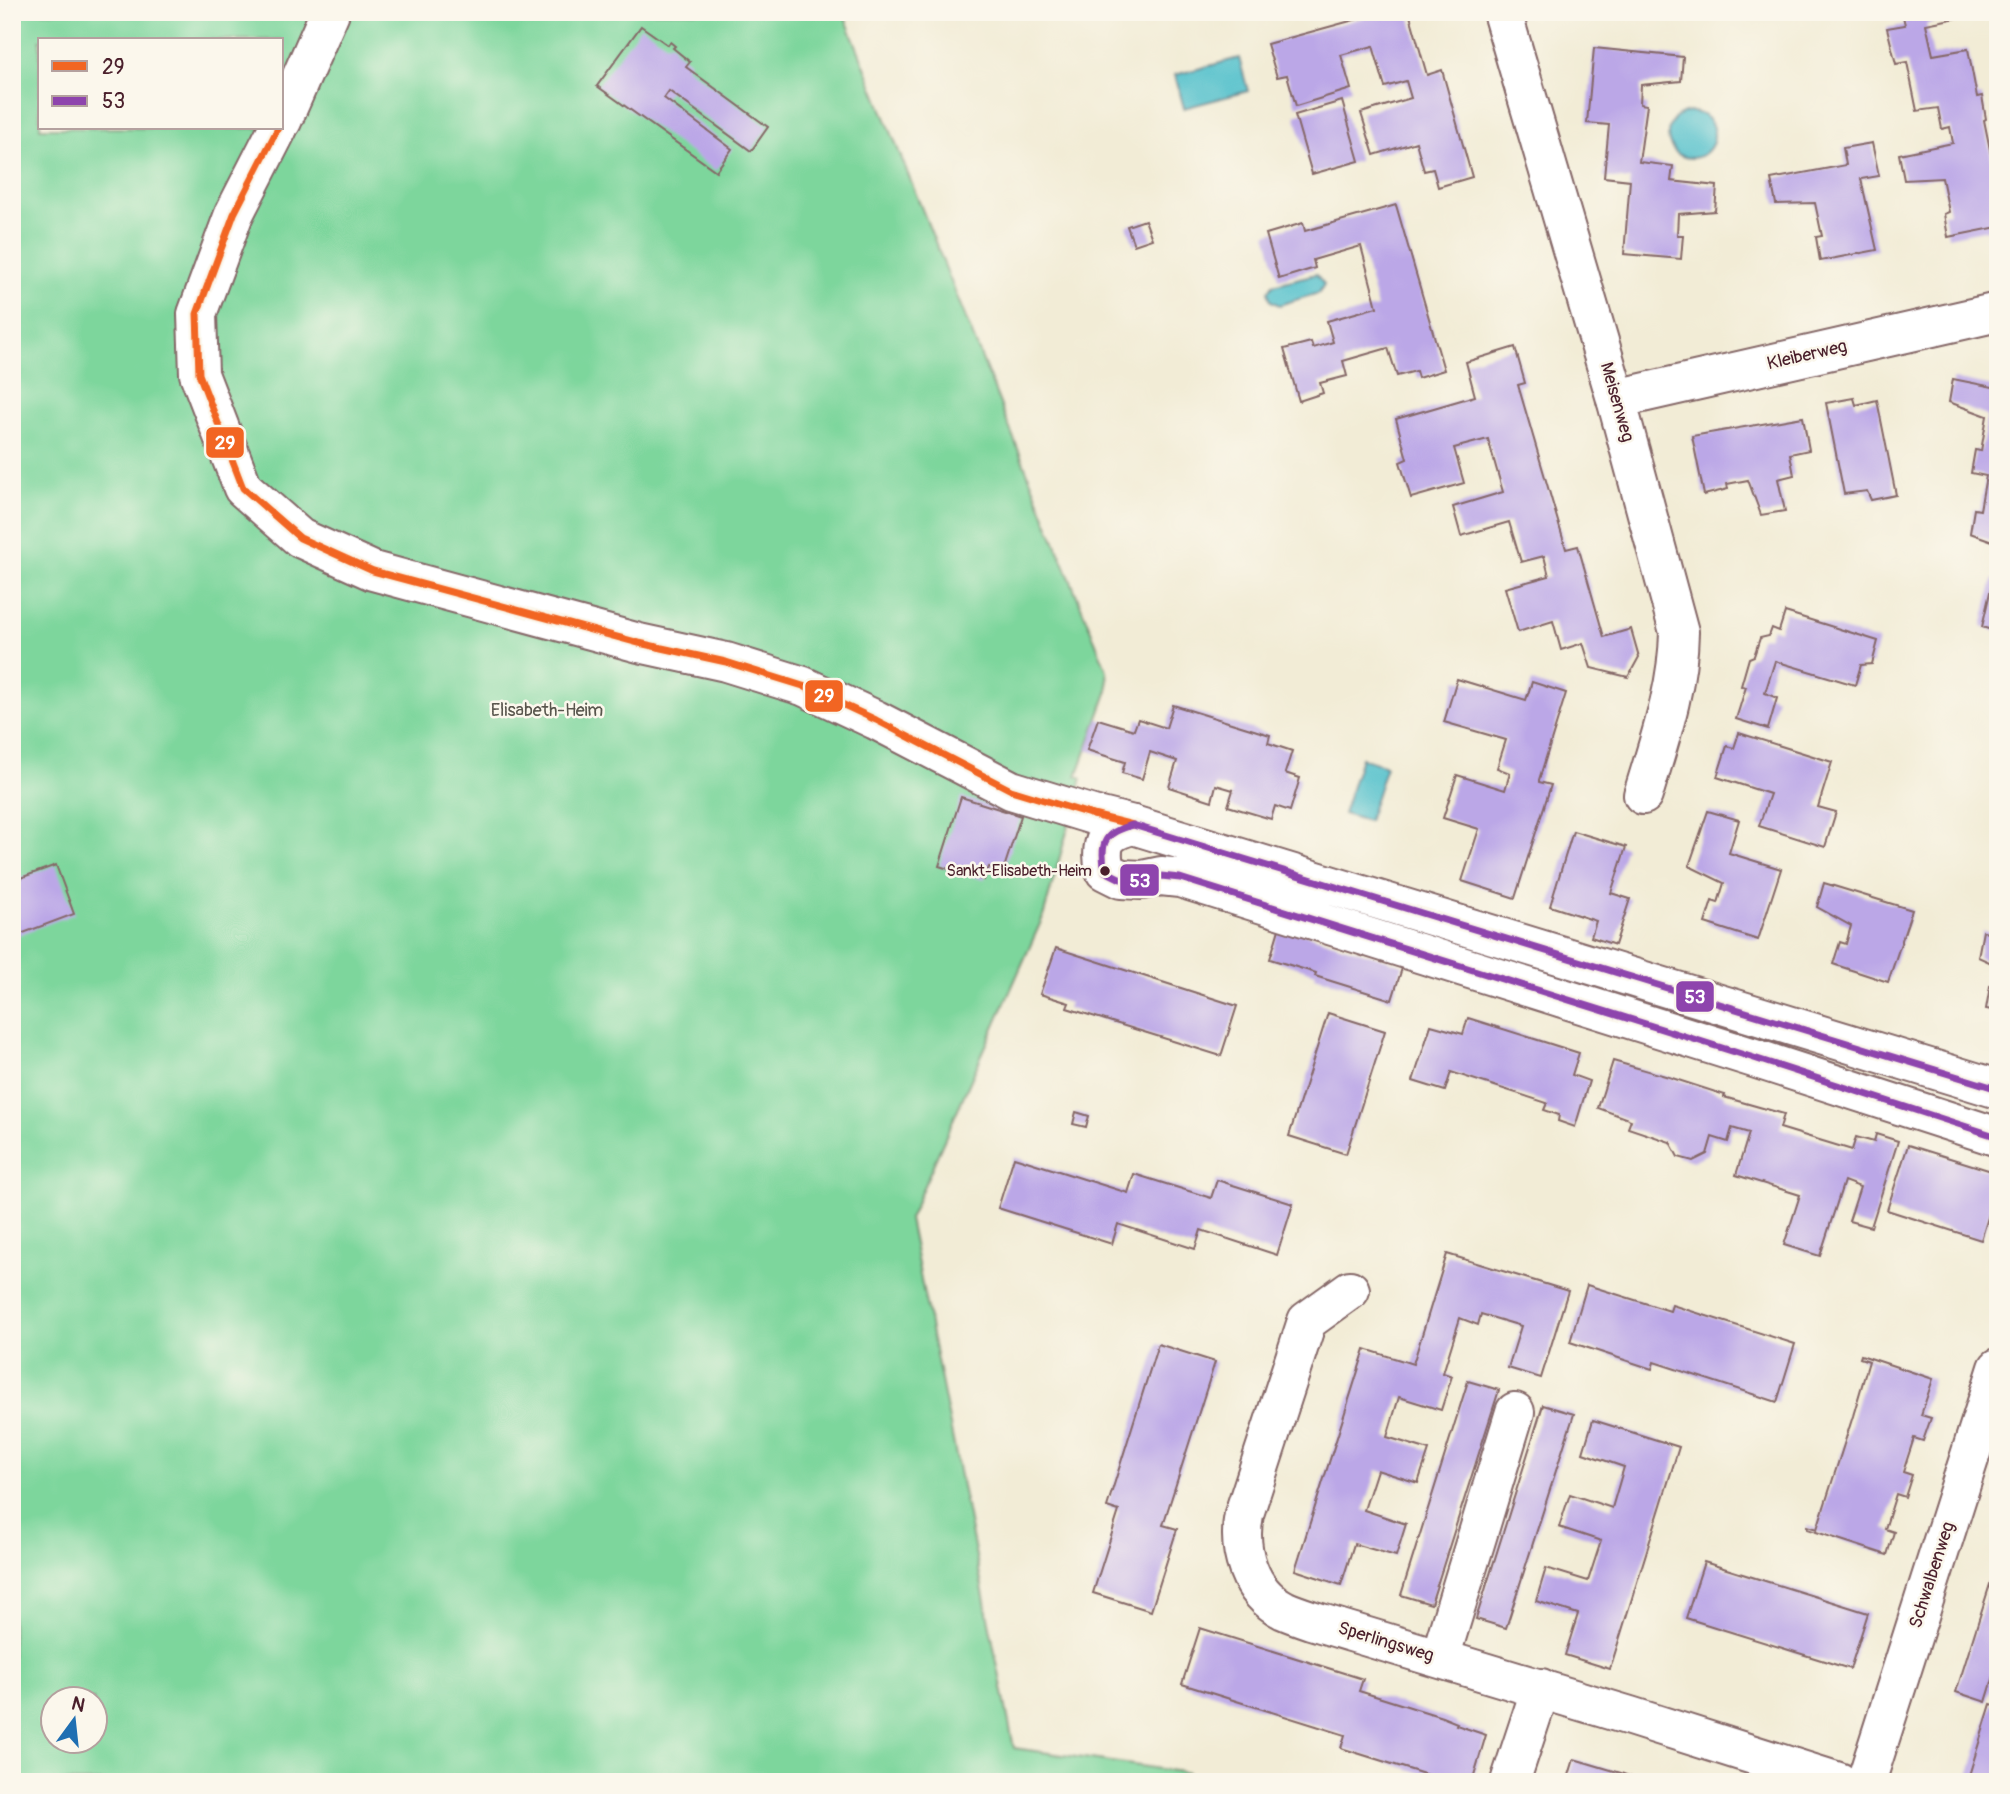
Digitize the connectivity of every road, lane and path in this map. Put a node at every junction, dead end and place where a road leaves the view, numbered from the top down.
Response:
1 (330, 12) edge
2 (1502, 12) edge
3 (284, 116) edge
4 (277, 130) edge
5 (1998, 312) edge
6 (1616, 399) junction
7 (1643, 795) dead end
8 (1133, 825) junction
9 (1998, 1089) edge
10 (1998, 1137) edge
11 (1350, 1290) dead end
12 (1998, 1368) edge
13 (1515, 1412) dead end
14 (1440, 1658) junction
15 (1541, 1688) junction
16 (1510, 1782) edge
17 (1839, 1782) edge
18 (1866, 1782) edge

1 - 3 street
2 - 6 street, Meisenweg
4 - 8 street
5 - 6 street, Kleiberweg
6 - 7 street, Meisenweg
8 - 9 street
8 - 10 street
11 - 14 street, Sperlingsweg
12 - 18 street, Schwalbenweg
13 - 14 street
14 - 15 street, Sperlingsweg
15 - 16 street
15 - 17 street, Sperlingsweg

